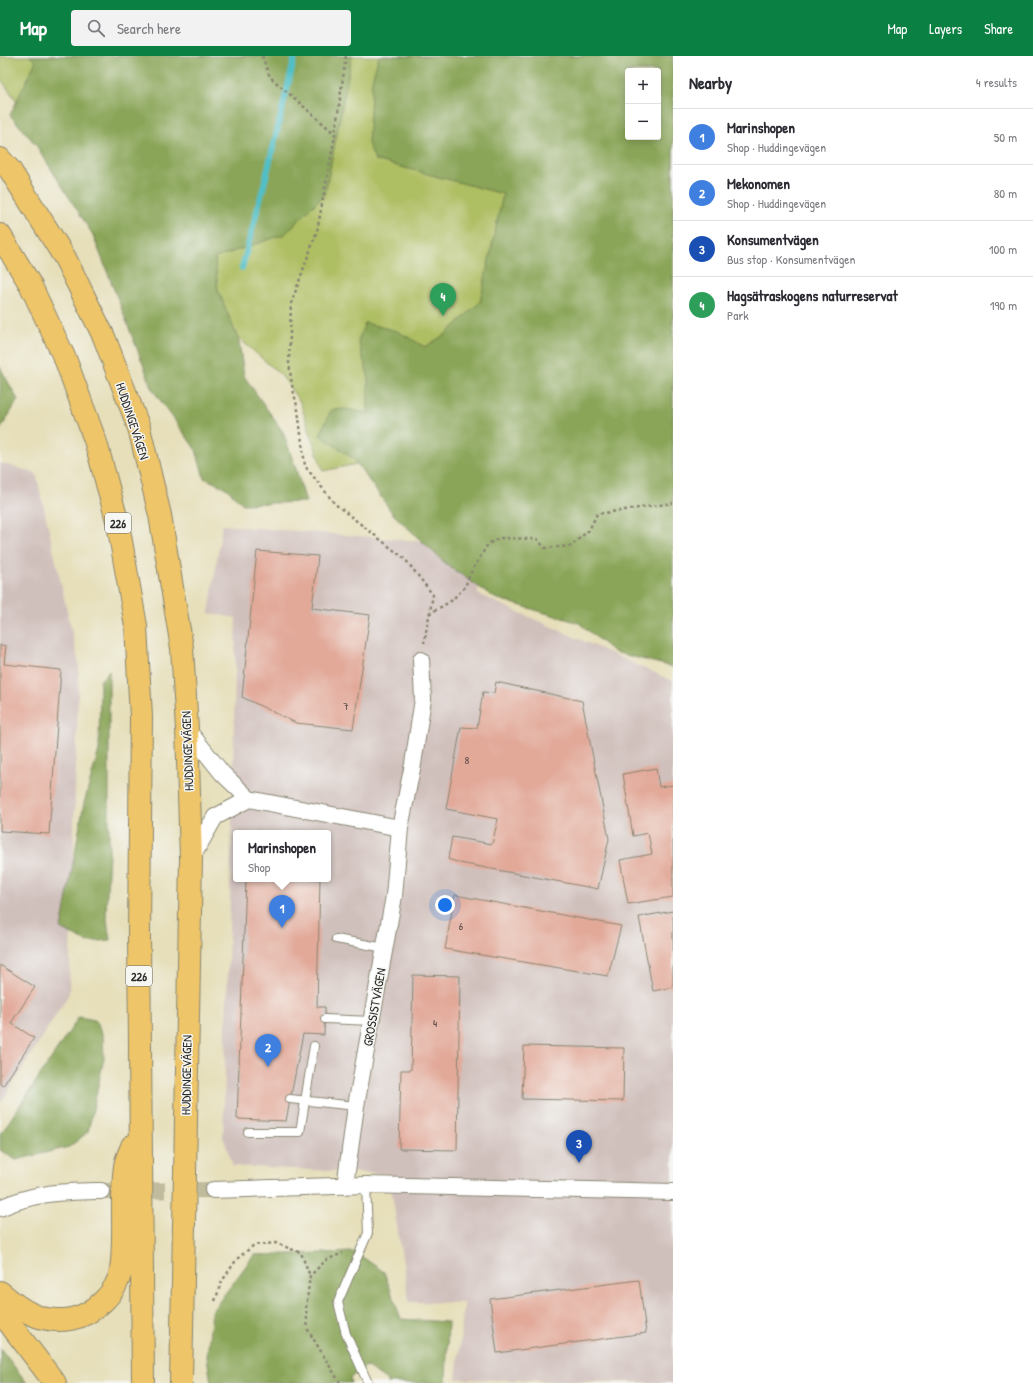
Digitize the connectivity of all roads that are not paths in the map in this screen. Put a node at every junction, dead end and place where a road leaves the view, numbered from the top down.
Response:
1 (0, 159) edge
2 (0, 235) edge
3 (421, 660) road end
4 (187, 729) junction
5 (249, 799) junction
6 (400, 828) junction
7 (191, 858) junction
8 (336, 939) dead end
9 (385, 948) junction
10 (325, 1019) dead end
11 (372, 1021) junction
12 (314, 1046) dead end
13 (290, 1099) dead end
14 (306, 1101) junction
15 (356, 1106) junction
16 (140, 1118) junction
17 (248, 1132) dead end
18 (366, 1185) junction
19 (345, 1186) junction
20 (213, 1190) tunnel mouth
21 (101, 1191) tunnel mouth
22 (673, 1192) edge
23 (0, 1208) edge
24 (0, 1292) edge
25 (0, 1311) edge
26 (55, 1383) edge
27 (143, 1383) edge
28 (181, 1383) edge
29 (368, 1383) edge

1 - 4 main road, HUDDINGEVÄGEN
2 - 16 main road, 226
3 - 6 street, GROSSISTVÄGEN
4 - 5 street
4 - 7 main road, HUDDINGEVÄGEN
5 - 6 street
5 - 7 street
6 - 9 street, GROSSISTVÄGEN
7 - 28 main road, HUDDINGEVÄGEN
8 - 9 lane
9 - 11 street, GROSSISTVÄGEN
10 - 11 lane
11 - 15 street, GROSSISTVÄGEN
12 - 14 lane
13 - 14 lane
14 - 15 lane
14 - 17 lane
15 - 19 street, GROSSISTVÄGEN
16 - 24 main road
16 - 27 main road, 226
18 - 19 street
18 - 22 street
18 - 29 lane
19 - 20 street
21 - 23 street
25 - 26 main road

